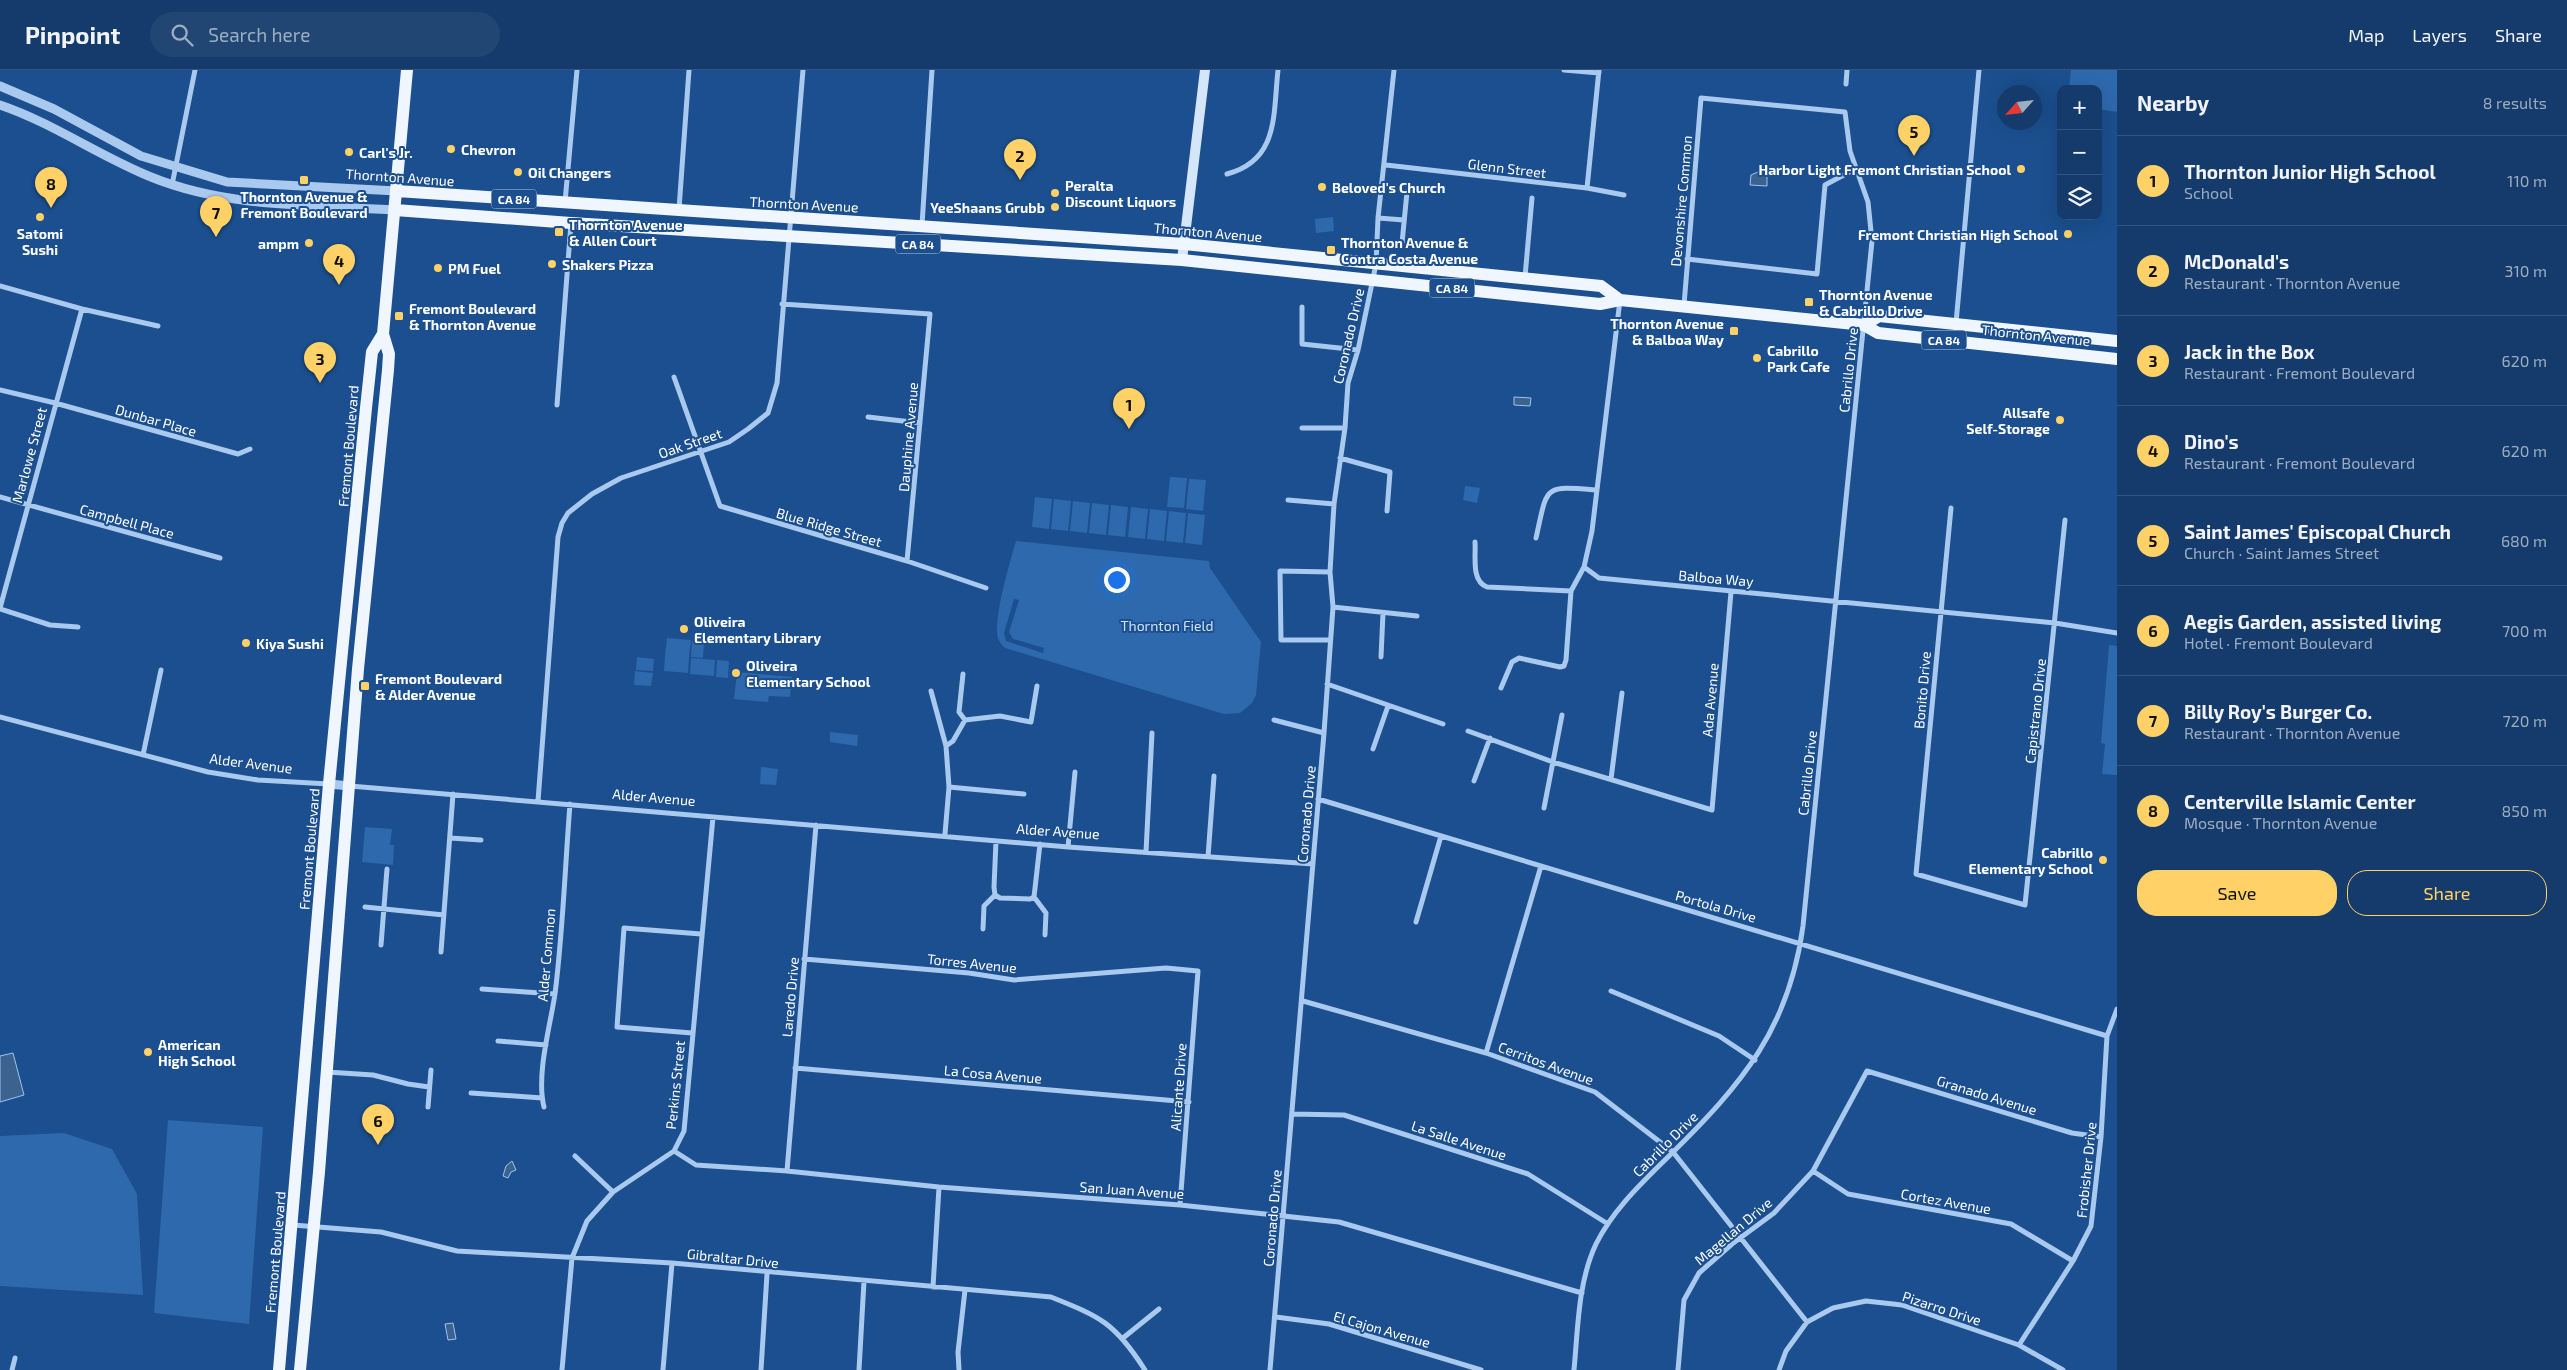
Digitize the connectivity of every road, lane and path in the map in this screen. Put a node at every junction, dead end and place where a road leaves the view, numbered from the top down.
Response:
1 (195, 70) edge
2 (408, 70) edge
3 (577, 70) edge
4 (689, 70) edge
5 (803, 70) edge
6 (932, 70) edge
7 (1205, 70) edge
8 (1278, 70) edge
9 (1394, 70) edge
10 (1564, 70) edge
11 (1847, 70) edge
12 (1979, 70) edge
13 (1599, 72) edge
14 (1846, 84) dead end
15 (0, 86) edge
16 (1701, 98) joint
17 (0, 105) edge
18 (1386, 165) junction
19 (176, 168) junction
20 (1855, 168) junction
21 (1227, 174) dead end
22 (172, 185) junction
23 (1587, 188) junction
24 (397, 191) junction
25 (1407, 192) dead end
26 (1624, 195) dead end
27 (1532, 198) dead end
28 (565, 203) junction
29 (395, 210) junction
30 (679, 212) junction
31 (1378, 218) junction
32 (791, 219) junction
33 (1404, 220) junction
34 (571, 223) junction
35 (922, 226) junction
36 (788, 236) junction
37 (1402, 243) dead end
38 (1184, 244) junction
39 (1688, 259) junction
40 (1182, 260) junction
41 (1376, 264) junction
42 (1525, 279) junction
43 (1373, 280) junction
44 (0, 286) edge
45 (1620, 300) junction
46 (782, 304) junction
47 (1684, 305) junction
48 (1302, 307) dead end
49 (82, 308) junction
50 (1956, 324) junction
51 (1864, 325) junction
52 (158, 326) dead end
53 (382, 334) junction
54 (2117, 341) edge
55 (1358, 350) junction
56 (2113, 357) edge
57 (674, 377) dead end
58 (0, 390) edge
59 (55, 403) junction
60 (557, 405) dead end
61 (868, 417) dead end
62 (920, 423) junction
63 (1302, 428) dead end
64 (1345, 428) junction
65 (250, 449) dead end
66 (701, 452) junction
67 (1340, 458) junction
68 (1597, 490) junction
69 (0, 498) edge
70 (1288, 500) dead end
71 (1334, 504) junction
72 (28, 505) junction
73 (1951, 508) dead end
74 (1387, 511) dead end
75 (2065, 520) dead end
76 (1536, 538) dead end
77 (1475, 542) dead end
78 (220, 558) dead end
79 (908, 561) junction
80 (1584, 567) junction
81 (1330, 572) junction
82 (986, 588) dead end
83 (1571, 591) junction
84 (1731, 592) junction
85 (1836, 601) junction
86 (1333, 607) junction
87 (0, 608) edge
88 (1940, 612) junction
89 (1384, 613) junction
90 (1417, 616) dead end
91 (2055, 624) junction
92 (78, 627) dead end
93 (2117, 633) edge
94 (1330, 640) junction
95 (1381, 657) dead end
96 (162, 670) dead end
97 (963, 674) dead end
98 (1327, 684) junction
99 (1037, 686) dead end
100 (1501, 688) dead end
101 (931, 690) dead end
102 (1622, 693) dead end
103 (1388, 706) junction
104 (1562, 715) dead end
105 (0, 717) edge
106 (965, 720) junction
107 (1274, 720) dead end
108 (1443, 724) dead end
109 (1468, 731) dead end
110 (1152, 733) dead end
111 (1324, 733) junction
112 (1490, 738) junction
113 (946, 746) junction
114 (1373, 750) dead end
115 (143, 755) junction
116 (1553, 762) junction
117 (1074, 772) dead end
118 (1214, 776) dead end
119 (1611, 779) junction
120 (1474, 781) dead end
121 (329, 784) junction
122 (350, 786) junction
123 (948, 787) junction
124 (453, 794) junction
125 (1024, 794) dead end
126 (1318, 799) junction
127 (538, 801) junction
128 (570, 804) junction
129 (1544, 808) dead end
130 (712, 816) junction
131 (816, 825) junction
132 (944, 834) junction
133 (1441, 836) junction
134 (450, 838) junction
135 (481, 840) dead end
136 (996, 841) junction
137 (1040, 844) junction
138 (1068, 847) junction
139 (1146, 852) junction
140 (1208, 857) junction
141 (1313, 864) junction
142 (1541, 866) junction
143 (387, 869) dead end
144 (996, 895) junction
145 (1034, 897) junction
146 (2025, 905) joint
147 (365, 907) dead end
148 (384, 909) junction
149 (444, 915) junction
150 (1416, 922) dead end
151 (983, 929) dead end
152 (701, 934) junction
153 (1045, 935) dead end
154 (1801, 943) junction
155 (381, 945) dead end
156 (441, 952) dead end
157 (804, 959) junction
158 (1198, 971) joint
159 (482, 989) dead end
160 (1611, 991) dead end
161 (555, 994) junction
162 (1303, 1001) junction
163 (2117, 1009) edge
164 (692, 1033) junction
165 (2107, 1036) junction
166 (498, 1041) dead end
167 (546, 1045) junction
168 (1486, 1053) junction
169 (1755, 1060) junction
170 (795, 1068) junction
171 (431, 1070) dead end
172 (1868, 1071) joint
173 (327, 1072) junction
174 (430, 1087) junction
175 (471, 1093) dead end
176 (542, 1098) junction
177 (1189, 1102) junction
178 (428, 1107) dead end
179 (544, 1107) dead end
180 (1292, 1114) junction
181 (2101, 1137) junction
182 (674, 1151) junction
183 (1673, 1152) junction
184 (575, 1156) dead end
185 (787, 1171) junction
186 (1813, 1171) junction
187 (939, 1187) junction
188 (613, 1192) junction
189 (1180, 1205) junction
190 (1284, 1215) junction
191 (1608, 1224) junction
192 (292, 1225) junction
193 (314, 1227) junction
194 (1741, 1238) junction
195 (572, 1258) junction
196 (2073, 1261) junction
197 (672, 1263) junction
198 (767, 1274) junction
199 (864, 1281) junction
200 (934, 1287) junction
201 (965, 1290) junction
202 (1582, 1293) junction
203 (1159, 1309) dead end
204 (1276, 1317) junction
205 (1807, 1322) junction
206 (1123, 1338) junction
207 (2020, 1345) junction
208 (15, 1358) dead end
209 (12, 1370) edge
210 (280, 1370) edge
211 (300, 1370) edge
212 (562, 1370) edge
213 (663, 1370) edge
214 (761, 1370) edge
215 (859, 1370) edge
216 (959, 1370) edge
217 (1145, 1370) edge
218 (1270, 1370) edge
219 (1481, 1370) edge
220 (1574, 1370) edge
221 (1678, 1370) edge
222 (1779, 1370) edge
223 (2063, 1370) edge

1 - 19 street
2 - 24 main road, Fremont Boulevard
3 - 28 street
4 - 30 street
5 - 32 street, Oak Street
6 - 35 street
7 - 38 main road
8 - 21 street
9 - 18 street, Coronado Drive
10 - 13 street
11 - 14 street
12 - 50 street
13 - 23 street
15 - 19 street, Thornton Avenue
16 - 20 street, Cabrillo Drive
16 - 39 street, Devonshire Common
17 - 22 street, Thornton Avenue
18 - 23 street, Glenn Street
18 - 31 street, Coronado Drive
19 - 22 street
19 - 24 street, Thornton Avenue
20 - 39 street
20 - 51 street, Cabrillo Drive
22 - 29 street, Thornton Avenue
23 - 26 street, Glenn Street
24 - 28 main road, Thornton Avenue / CA 84
24 - 29 main road, Fremont Boulevard
25 - 33 street
27 - 42 street
28 - 30 main road, Thornton Avenue / CA 84
29 - 34 main road, Thornton Avenue / CA 84
29 - 53 main road, Fremont Boulevard
30 - 32 main road, Thornton Avenue / CA 84
31 - 33 street
31 - 41 street, Coronado Drive
32 - 35 main road, Thornton Avenue / CA 84
32 - 36 street, Oak Street
33 - 37 street
34 - 36 main road, Thornton Avenue / CA 84
34 - 60 street
35 - 38 main road, Thornton Avenue / CA 84
36 - 40 main road, Thornton Avenue / CA 84
36 - 46 street, Oak Street
38 - 40 main road
38 - 41 main road, Thornton Avenue / CA 84
39 - 47 street, Devonshire Common
40 - 43 main road, Thornton Avenue / CA 84
41 - 42 main road, Thornton Avenue / CA 84
41 - 43 street, Coronado Drive
42 - 45 main road, Thornton Avenue / CA 84
43 - 45 main road, Thornton Avenue / CA 84
43 - 55 street, Coronado Drive
44 - 49 street
45 - 47 main road, Thornton Avenue / CA 84
45 - 68 street
46 - 62 street, Dauphine Avenue
46 - 66 street, Oak Street
47 - 51 main road, Thornton Avenue / CA 84
48 - 55 street
49 - 52 street
49 - 59 street, Marlowe Street
50 - 51 main road, Thornton Avenue / CA 84
50 - 54 main road, Thornton Avenue / CA 84
51 - 56 main road, Thornton Avenue / CA 84
51 - 85 street, Cabrillo Drive
53 - 121 main road, Fremont Boulevard
53 - 122 main road, Fremont Boulevard
55 - 64 street, Coronado Drive
57 - 66 street
58 - 59 street, Dunbar Place
59 - 65 street, Dunbar Place
59 - 72 street, Marlowe Street
61 - 62 street
62 - 79 street, Dauphine Avenue
63 - 64 street
64 - 67 street, Coronado Drive
66 - 79 street, Blue Ridge Street
66 - 127 street, Oak Street
67 - 71 street, Coronado Drive
67 - 74 street
68 - 76 street
68 - 80 street
69 - 72 street, Campbell Place
70 - 71 street
71 - 81 street, Coronado Drive
72 - 78 street, Campbell Place
72 - 87 street, Marlowe Street
73 - 88 street, Bonito Drive
75 - 91 street, Capistrano Drive
77 - 83 street
79 - 82 street, Blue Ridge Street
80 - 83 street
80 - 84 street, Balboa Way
81 - 86 street, Coronado Drive
81 - 94 street
83 - 100 street
84 - 85 street, Balboa Way
84 - 119 street, Ada Avenue
85 - 88 street, Balboa Way
85 - 154 street, Cabrillo Drive
86 - 89 street
86 - 94 street, Coronado Drive
87 - 92 street
88 - 91 street, Balboa Way
88 - 146 street, Bonito Drive
89 - 90 street
89 - 95 street
91 - 93 street, Balboa Way
91 - 146 street, Capistrano Drive
94 - 98 street, Coronado Drive
96 - 115 street
97 - 106 street
98 - 103 street
98 - 111 street, Coronado Drive
99 - 106 street
101 - 113 street
102 - 119 street
103 - 108 street
103 - 114 street
104 - 116 street
105 - 115 street, Alder Avenue
106 - 113 street
107 - 111 street
109 - 112 street
110 - 139 street
111 - 126 street, Coronado Drive
112 - 116 street
112 - 120 street
113 - 123 street
115 - 121 street, Alder Avenue
116 - 119 street
116 - 129 street
117 - 138 street
118 - 140 street
121 - 122 street, Alder Avenue
121 - 192 main road, Fremont Boulevard
122 - 124 street, Alder Avenue
122 - 173 main road, Fremont Boulevard
123 - 125 street
123 - 132 street
124 - 127 street, Alder Avenue
124 - 134 street
126 - 133 street, Portola Drive
126 - 141 street, Coronado Drive
127 - 128 street, Alder Avenue
128 - 130 street, Alder Avenue
128 - 161 street, Alder Common
130 - 131 street, Alder Avenue
130 - 152 street, Perkins Street
131 - 132 street, Alder Avenue
131 - 157 street, Laredo Drive
132 - 136 street, Alder Avenue
133 - 142 street, Portola Drive
133 - 150 street
134 - 135 street
134 - 149 street
136 - 137 street, Alder Avenue
136 - 144 street
137 - 138 street, Alder Avenue
137 - 145 street
138 - 139 street, Alder Avenue
139 - 140 street, Alder Avenue
140 - 141 street, Alder Avenue
141 - 162 street, Coronado Drive
142 - 154 street, Portola Drive
142 - 168 street
143 - 148 street
144 - 145 street
144 - 151 street
145 - 153 street
147 - 148 street
148 - 149 street
148 - 155 street
149 - 156 street
152 - 164 street, Perkins Street
152 - 164 street
154 - 165 street, Portola Drive
154 - 169 street, Cabrillo Drive
157 - 158 street, Torres Avenue
157 - 170 street, Laredo Drive
158 - 177 street, Alicante Drive
159 - 161 street
160 - 169 street
161 - 167 street, Alder Common
162 - 168 street, Cerritos Avenue
162 - 180 street, Coronado Drive
163 - 165 street, Frobisher Drive
164 - 182 street, Perkins Street
165 - 181 street, Frobisher Drive
166 - 167 street
167 - 176 street, Alder Common
168 - 183 street, Cerritos Avenue
169 - 183 street, Cabrillo Drive
170 - 177 street, La Cosa Avenue
170 - 185 street, Laredo Drive
171 - 174 street
172 - 181 street, Granado Avenue
172 - 186 street, Magellan Drive
173 - 174 street
173 - 193 main road, Fremont Boulevard
174 - 178 street
175 - 176 street
176 - 179 street, Alder Common
177 - 189 street, Alicante Drive
180 - 190 street, Coronado Drive
180 - 191 street, La Salle Avenue
181 - 196 street, Frobisher Drive
182 - 185 street, San Juan Avenue
182 - 188 street
183 - 191 street, Cabrillo Drive
183 - 194 street, Cerritos Avenue
184 - 188 street
185 - 187 street, San Juan Avenue
186 - 194 street, Magellan Drive
186 - 196 street, Cortez Avenue
187 - 189 street, San Juan Avenue
187 - 200 street
188 - 195 street
189 - 190 street, San Juan Avenue
190 - 202 street, San Juan Avenue
190 - 204 street, Coronado Drive
191 - 202 street, Cabrillo Drive
192 - 193 street, Gibraltar Drive
192 - 210 main road, Fremont Boulevard
193 - 195 street, Gibraltar Drive
193 - 211 main road, Fremont Boulevard
194 - 205 street, Cerritos Avenue
194 - 221 street, Magellan Drive
195 - 197 street, Gibraltar Drive
195 - 212 street
196 - 207 street, Frobisher Drive
197 - 198 street, Gibraltar Drive
197 - 213 street
198 - 199 street, Gibraltar Drive
198 - 214 street
199 - 200 street, Gibraltar Drive
199 - 215 street
200 - 201 street, Gibraltar Drive
201 - 206 street, Gibraltar Drive
201 - 216 street
202 - 220 street, Cabrillo Drive
203 - 206 street
204 - 218 street, Coronado Drive
204 - 219 street, El Cajon Avenue
205 - 207 street, Pizarro Drive
205 - 222 street, Pizarro Drive
206 - 217 street, Gibraltar Drive
207 - 223 street, Pizarro Drive
208 - 209 street

